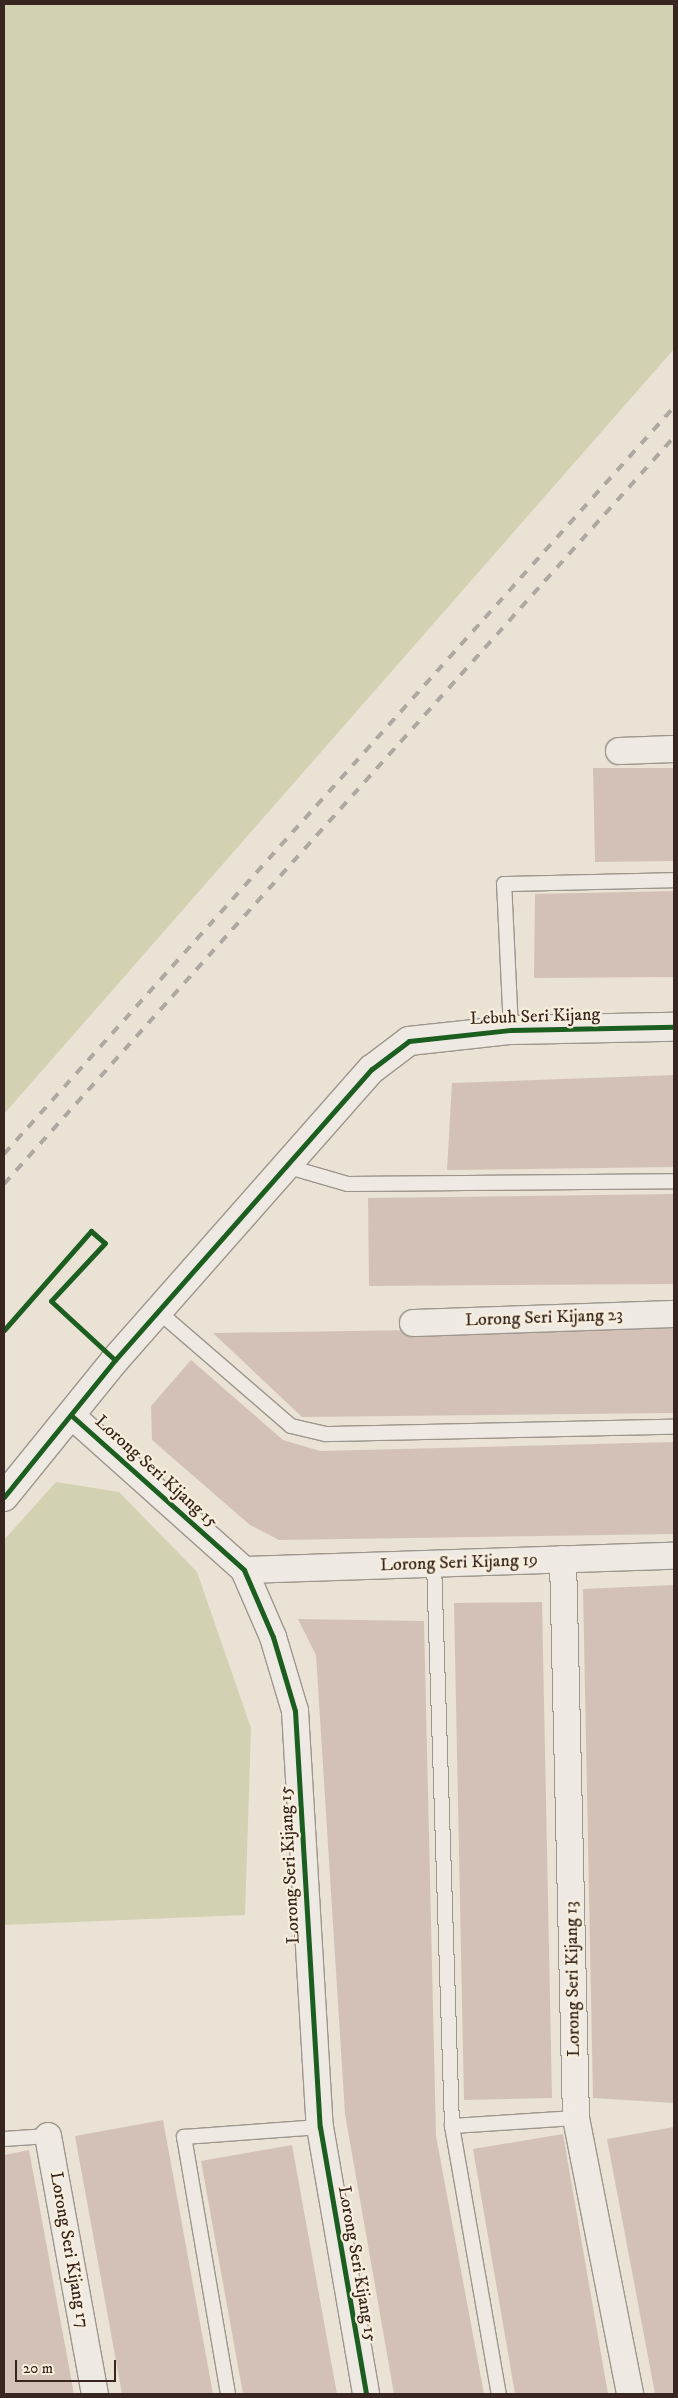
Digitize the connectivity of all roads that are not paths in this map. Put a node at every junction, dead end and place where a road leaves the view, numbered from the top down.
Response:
1 (674, 749) edge
2 (619, 751) dead end
3 (674, 880) edge
4 (674, 1027) edge
5 (511, 1030) junction
6 (289, 1167) junction
7 (674, 1181) edge
8 (159, 1312) junction
9 (674, 1314) edge
10 (413, 1323) dead end
11 (72, 1416) junction
12 (674, 1427) edge
13 (4, 1497) edge
14 (674, 1556) edge
15 (563, 1559) junction
16 (434, 1563) junction
17 (244, 1570) junction
18 (576, 2118) junction
19 (452, 2126) junction
20 (320, 2127) junction
21 (48, 2136) joint
22 (4, 2139) edge
23 (95, 2394) edge
24 (228, 2394) edge
25 (366, 2394) edge
26 (499, 2394) edge
27 (630, 2394) edge

1 - 2 street
3 - 5 lane
4 - 5 street, Lebuh Seri Kijang
5 - 6 street, Lebuh Seri Kijang
6 - 7 lane
6 - 8 street, Lebuh Seri Kijang
8 - 11 street, Lebuh Seri Kijang
8 - 12 lane
9 - 10 street, Lorong Seri Kijang 23
11 - 13 street, Lebuh Seri Kijang
11 - 17 street, Lorong Seri Kijang 15
14 - 15 street, Lorong Seri Kijang 19
15 - 16 street, Lorong Seri Kijang 19
15 - 18 street, Lorong Seri Kijang 13
16 - 17 street, Lorong Seri Kijang 19
16 - 19 lane
17 - 20 street, Lorong Seri Kijang 15
18 - 19 lane
18 - 27 street, Lorong Seri Kijang 13
19 - 26 lane
20 - 24 lane
20 - 25 street, Lorong Seri Kijang 15
21 - 22 lane
21 - 23 street, Lorong Seri Kijang 17

